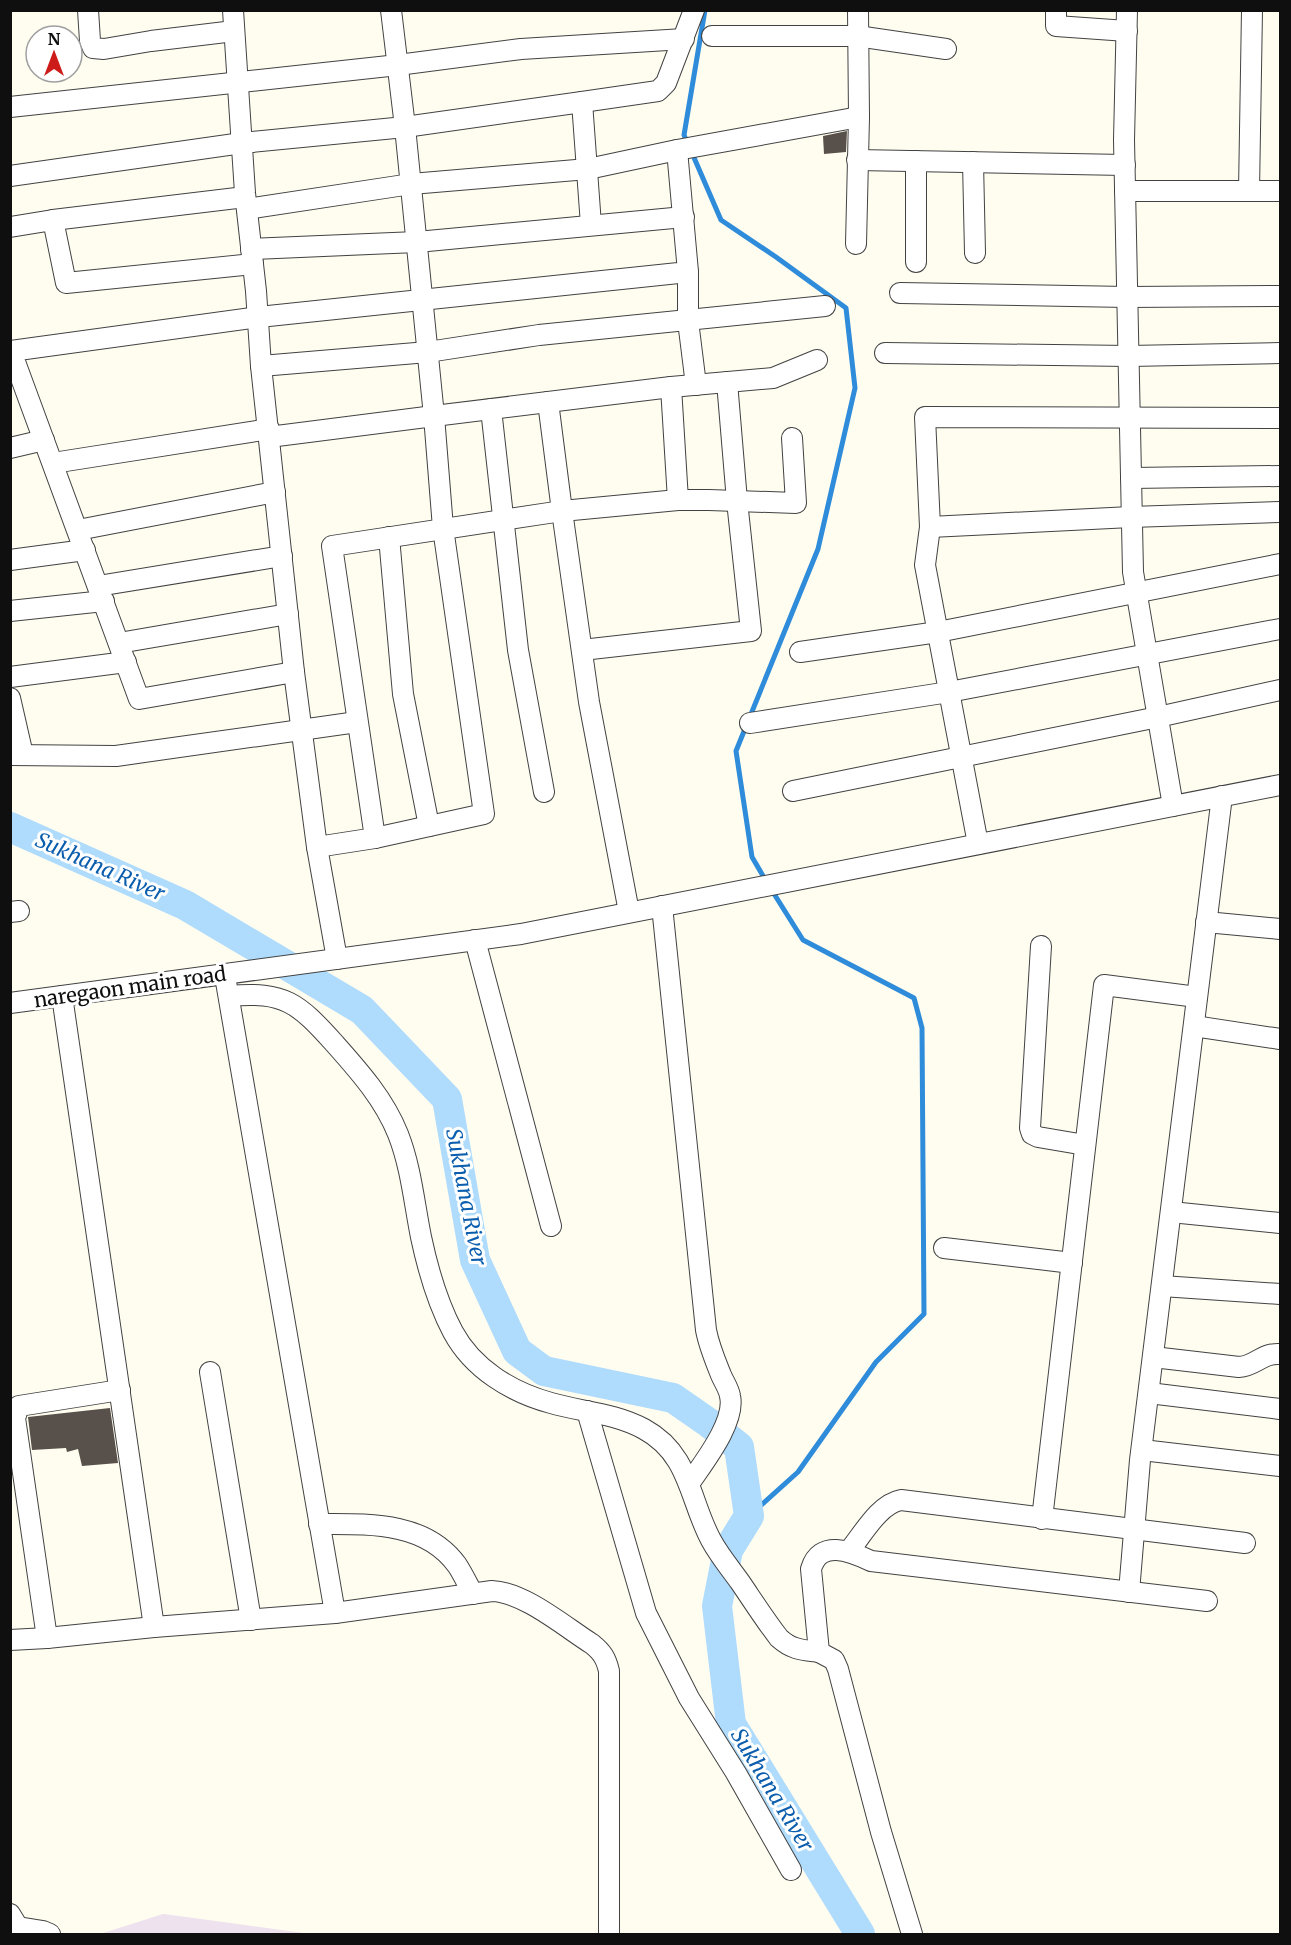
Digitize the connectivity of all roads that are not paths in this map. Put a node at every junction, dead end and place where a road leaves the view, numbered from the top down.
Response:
1 (88, 10) edge
2 (233, 10) edge
3 (391, 10) edge
4 (694, 10) edge
5 (858, 10) edge
6 (1056, 10) edge
7 (1127, 10) edge
8 (1252, 10) edge
9 (234, 30) junction
10 (1127, 30) junction
11 (712, 36) dead end
12 (857, 36) junction
13 (684, 39) junction
14 (946, 49) dead end
15 (398, 65) junction
16 (237, 83) junction
17 (582, 102) junction
18 (10, 107) edge
19 (859, 117) junction
20 (405, 128) junction
21 (242, 143) junction
22 (677, 150) junction
23 (857, 160) junction
24 (916, 161) junction
25 (973, 162) junction
26 (1125, 165) junction
27 (588, 169) junction
28 (10, 176) edge
29 (411, 184) junction
30 (1125, 191) junction
31 (1250, 191) junction
32 (1281, 191) edge
33 (246, 203) junction
34 (684, 217) junction
35 (53, 220) junction
36 (591, 225) junction
37 (10, 227) edge
38 (417, 242) junction
39 (856, 243) dead end
40 (975, 253) dead end
41 (252, 256) junction
42 (916, 262) dead end
43 (688, 272) junction
44 (900, 293) dead end
45 (1281, 296) edge
46 (1127, 297) junction
47 (423, 298) junction
48 (825, 306) dead end
49 (259, 316) junction
50 (688, 321) junction
51 (11, 350) edge
52 (428, 352) junction
53 (885, 353) dead end
54 (1281, 353) edge
55 (1129, 356) junction
56 (817, 360) dead end
57 (261, 366) junction
58 (727, 382) junction
59 (696, 385) junction
60 (671, 387) junction
61 (548, 402) junction
62 (491, 409) junction
63 (434, 416) junction
64 (1130, 417) junction
65 (1281, 418) edge
66 (269, 433) junction
67 (792, 438) dead end
68 (44, 440) junction
69 (10, 448) edge
70 (53, 463) junction
71 (1281, 476) edge
72 (1131, 478) junction
73 (275, 492) junction
74 (678, 500) junction
75 (737, 501) junction
76 (562, 512) junction
77 (1281, 512) edge
78 (1131, 517) junction
79 (503, 520) junction
80 (930, 527) junction
81 (443, 528) junction
82 (78, 530) junction
83 (389, 537) junction
84 (85, 550) junction
85 (282, 556) junction
86 (10, 560) edge
87 (1281, 564) edge
88 (101, 594) junction
89 (1137, 594) junction
90 (10, 611) edge
91 (288, 614) junction
92 (1281, 629) edge
93 (938, 632) junction
94 (119, 643) junction
95 (582, 650) junction
96 (800, 652) dead end
97 (1147, 655) junction
98 (126, 662) junction
99 (294, 672) junction
100 (10, 677) edge
101 (1281, 690) edge
102 (949, 692) junction
103 (10, 698) edge
104 (1158, 717) junction
105 (357, 722) junction
106 (750, 723) dead end
107 (302, 729) junction
108 (17, 755) edge
109 (961, 756) junction
110 (1281, 785) edge
111 (793, 791) dead end
112 (544, 792) dead end
113 (1222, 796) junction
114 (1173, 806) junction
115 (429, 826) junction
116 (375, 837) junction
117 (978, 844) junction
118 (317, 847) junction
119 (662, 906) junction
120 (629, 912) junction
121 (1206, 922) junction
122 (1281, 929) edge
123 (475, 940) junction
124 (1041, 946) dead end
125 (337, 959) junction
126 (225, 974) junction
127 (62, 996) junction
128 (229, 996) junction
129 (1197, 997) junction
130 (10, 1003) edge
131 (1194, 1026) junction
132 (1281, 1039) edge
133 (1085, 1146) junction
134 (1171, 1212) junction
135 (1281, 1223) edge
136 (551, 1226) dead end
137 (944, 1248) dead end
138 (1072, 1263) junction
139 (1162, 1286) junction
140 (1281, 1294) edge
141 (1281, 1354) edge
142 (1153, 1357) junction
143 (210, 1372) dead end
144 (120, 1390) junction
145 (1149, 1394) junction
146 (1281, 1409) edge
147 (587, 1411) junction
148 (1142, 1450) junction
149 (1281, 1466) edge
150 (689, 1484) junction
151 (1042, 1519) junction
152 (319, 1524) junction
153 (1135, 1531) junction
154 (1245, 1543) dead end
155 (849, 1551) junction
156 (1129, 1592) junction
157 (473, 1594) junction
158 (1207, 1601) dead end
159 (335, 1613) junction
160 (252, 1620) junction
161 (154, 1627) junction
162 (47, 1638) junction
163 (10, 1640) edge
164 (819, 1652) junction
165 (791, 1870) dead end
166 (14, 1920) edge
167 (50, 1935) edge
168 (609, 1935) edge
169 (912, 1935) edge

1 - 9 street
2 - 9 street
3 - 15 street
4 - 13 street
5 - 12 street
6 - 10 street
7 - 10 street
8 - 31 street
9 - 16 street
10 - 26 street
11 - 12 street
12 - 14 street
12 - 19 street
13 - 15 street
13 - 17 street
15 - 16 street
15 - 20 street
16 - 18 street
16 - 21 street
17 - 20 street
17 - 27 street
19 - 22 street
19 - 23 street
20 - 21 street
20 - 29 street
21 - 28 street
21 - 33 street
22 - 27 street
22 - 34 street
23 - 24 street
23 - 39 street
24 - 25 street
24 - 42 street
25 - 26 street
25 - 40 street
26 - 30 street
27 - 29 street
27 - 36 street
29 - 33 street
29 - 38 street
30 - 31 street
30 - 46 street
31 - 32 street
33 - 35 street
33 - 41 street
34 - 36 street
34 - 43 street
35 - 37 street
35 - 41 street
36 - 38 street
38 - 41 street
38 - 47 street
41 - 49 street
43 - 47 street
43 - 50 street
44 - 46 street
45 - 46 street
46 - 55 street
47 - 49 street
47 - 52 street
48 - 50 street
49 - 51 street
49 - 57 street
50 - 52 street
50 - 59 street
51 - 68 street
52 - 57 street
52 - 63 street
53 - 55 street
54 - 55 street
55 - 64 street
56 - 58 street
57 - 66 street
58 - 59 street
58 - 75 street
59 - 60 street
60 - 61 street
60 - 74 street
61 - 62 street
61 - 76 street
62 - 63 street
62 - 79 street
63 - 66 street
63 - 81 street
64 - 65 street
64 - 72 street
64 - 80 street
66 - 70 street
66 - 73 street
67 - 75 street
68 - 69 street
68 - 70 street
70 - 82 street
71 - 72 street
72 - 78 street
73 - 82 street
73 - 85 street
74 - 75 street
74 - 76 street
75 - 95 street
76 - 79 street
76 - 95 street
77 - 78 street
78 - 80 street
78 - 89 street
79 - 81 street
79 - 112 street
80 - 93 street
81 - 83 street
81 - 115 street
82 - 84 street
83 - 105 street
83 - 115 street
84 - 86 street
84 - 88 street
85 - 88 street
85 - 91 street
87 - 89 street
88 - 90 street
88 - 94 street
89 - 93 street
89 - 97 street
91 - 94 street
91 - 99 street
92 - 97 street
93 - 96 street
93 - 102 street
94 - 98 street
95 - 120 street
97 - 102 street
97 - 104 street
98 - 99 street
98 - 100 street
99 - 107 street
101 - 104 street
102 - 106 street
102 - 109 street
103 - 108 street
104 - 109 street
104 - 114 street
105 - 107 street
105 - 116 street
107 - 108 street
107 - 118 street
109 - 111 street
109 - 117 street
110 - 113 street, naregaon main road
113 - 114 street, naregaon main road
113 - 121 street
114 - 117 street, naregaon main road
115 - 116 street
116 - 118 street
117 - 119 street, naregaon main road
118 - 125 street
119 - 120 street, naregaon main road
119 - 150 street
120 - 123 street, naregaon main road
121 - 122 street
121 - 129 street
123 - 125 street, naregaon main road
123 - 136 street
124 - 133 street
125 - 126 street, naregaon main road
126 - 127 street, naregaon main road
126 - 128 street
127 - 130 street, naregaon main road
127 - 144 street
128 - 147 street
128 - 152 street
129 - 131 street
129 - 133 street
131 - 132 street
131 - 134 street
133 - 138 street
134 - 135 street
134 - 139 street
137 - 138 street
138 - 151 street
139 - 140 street
139 - 142 street
141 - 142 street
142 - 145 street
143 - 160 street
144 - 161 street
144 - 162 street
145 - 146 street
145 - 148 street
147 - 150 street
147 - 165 street
148 - 149 street
148 - 153 street
150 - 164 street
151 - 153 street
151 - 155 street
152 - 157 street
152 - 159 street
153 - 154 street
153 - 156 street
155 - 156 street
155 - 164 street
156 - 158 street
157 - 159 street
157 - 168 street
159 - 160 street
160 - 161 street
161 - 162 street
162 - 163 street
164 - 169 street
166 - 167 street

